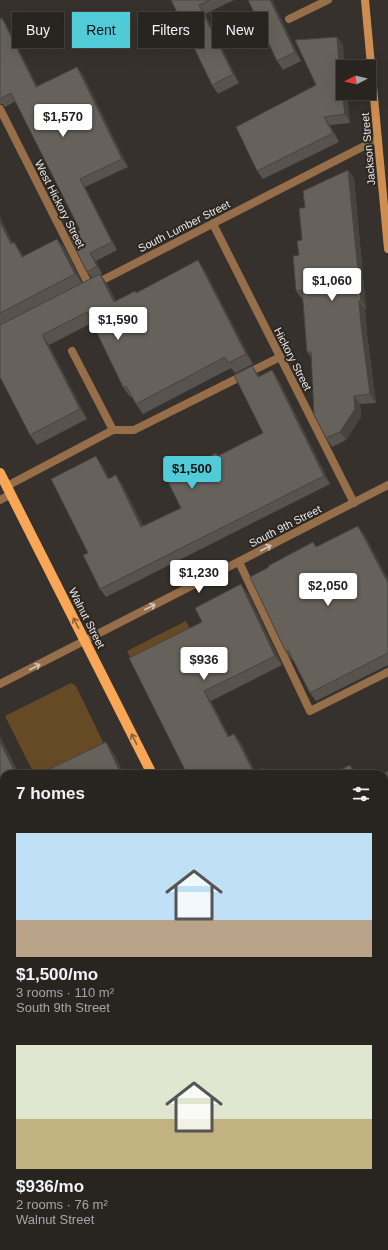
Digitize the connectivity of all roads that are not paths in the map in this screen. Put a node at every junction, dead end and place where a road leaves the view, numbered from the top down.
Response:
1 (328, 0) edge
2 (365, 0) edge
3 (288, 19) dead end
4 (0, 109) edge
5 (378, 139) junction
6 (385, 213) junction
7 (388, 223) edge
8 (213, 224) junction
9 (388, 249) edge
10 (86, 289) joint
11 (72, 351) dead end
12 (280, 357) junction
13 (113, 430) junction
14 (0, 473) edge
15 (388, 485) edge
16 (9, 490) junction
17 (0, 500) edge
18 (354, 503) junction
19 (239, 562) junction
20 (85, 641) junction
21 (388, 672) edge
22 (0, 684) edge
23 (150, 770) edge

1 - 3 street
2 - 5 street, Jackson Street
4 - 10 street, West Hickory Street
5 - 6 street, Jackson Street
5 - 8 street, South Lumber Street
6 - 7 street
6 - 9 street, Jackson Street
8 - 10 street, South Lumber Street
8 - 12 street, Hickory Street
11 - 13 street
12 - 13 street
12 - 18 street, Hickory Street
13 - 16 street
14 - 16 main road, Walnut Street
15 - 18 street, South 9th Street
16 - 17 street
20 -> 16 main road, Walnut Street
19 -> 18 street, South 9th Street
20 -> 19 street, South 9th Street
19 - 21 street
22 -> 20 street, South 9th Street
23 -> 20 main road, Walnut Street

